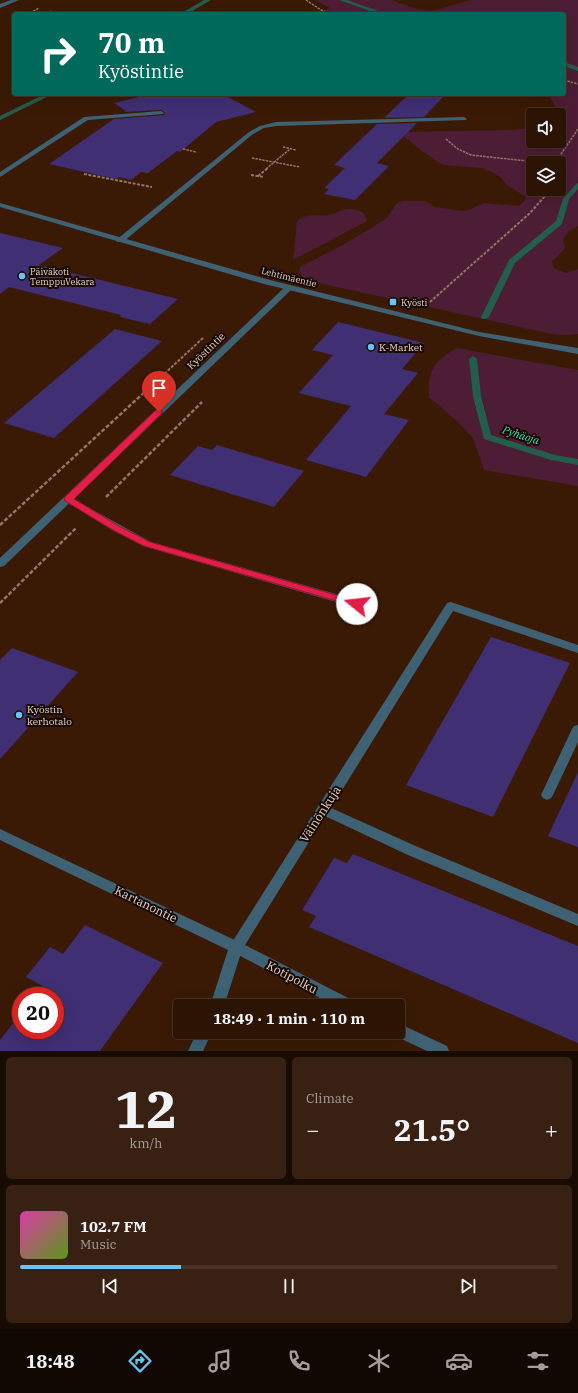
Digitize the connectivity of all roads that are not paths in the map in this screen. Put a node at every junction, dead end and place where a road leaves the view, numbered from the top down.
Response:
1 (16, 0) edge
2 (0, 6) edge
3 (161, 113) dead end
4 (464, 119) dead end
5 (0, 175) edge
6 (0, 205) edge
7 (120, 240) junction
8 (289, 288) junction
9 (578, 351) edge
10 (68, 499) junction
11 (0, 564) edge
12 (357, 604) dead end
13 (578, 649) edge
14 (578, 729) edge
15 (547, 795) dead end
16 (324, 810) junction
17 (0, 834) edge
18 (578, 920) edge
19 (236, 947) junction
20 (219, 999) edge
21 (335, 999) edge
22 (405, 1033) edge
23 (202, 1039) edge
24 (196, 1051) edge
25 (442, 1051) edge

1 - 2 street
3 - 5 street
4 - 7 street
6 - 7 street, Lehtimäentie
7 - 8 street, Lehtimäentie
8 - 9 street, Lehtimäentie
8 - 10 street, Kyöstintie
10 - 11 street, Kyöstintie
10 - 12 street
13 - 16 street, Väinönkuja
14 - 15 street
16 - 18 street
16 - 19 street, Väinönkuja
17 - 19 street, Kartanontie
19 - 20 street
19 - 21 street, Kotipolku
22 - 25 street
23 - 24 street

